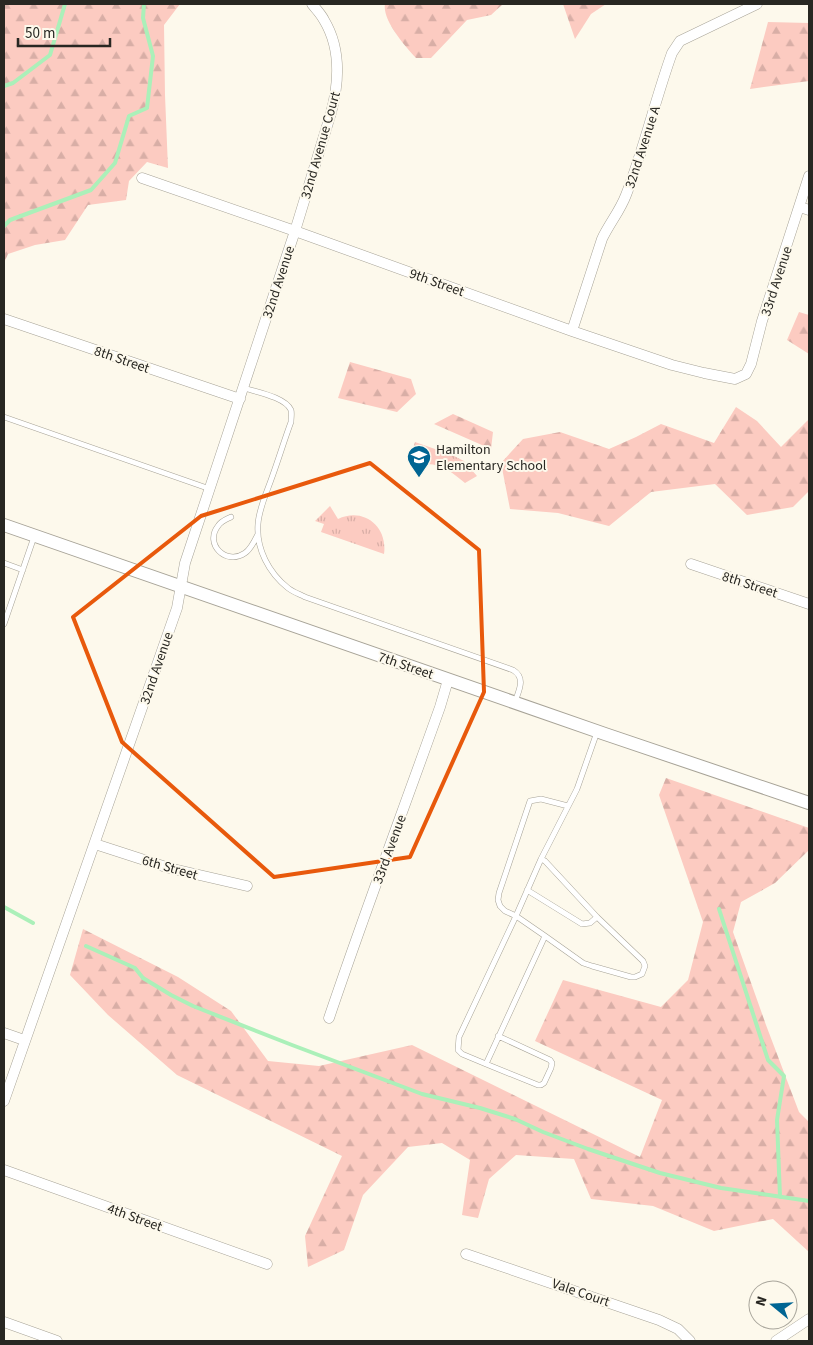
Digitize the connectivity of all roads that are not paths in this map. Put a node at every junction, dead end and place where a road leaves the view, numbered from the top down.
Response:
1 (312, 4) edge
2 (757, 4) edge
3 (809, 176) edge
4 (142, 178) dead end
5 (804, 208) edge
6 (295, 230) junction
7 (4, 319) edge
8 (572, 331) junction
9 (735, 379) joint
10 (244, 388) junction
11 (240, 399) junction
12 (4, 417) edge
13 (210, 489) junction
14 (231, 517) dead end
15 (4, 525) edge
16 (258, 533) junction
17 (35, 535) junction
18 (4, 563) edge
19 (691, 564) dead end
20 (23, 570) junction
21 (181, 587) junction
22 (809, 604) edge
23 (4, 624) edge
24 (448, 680) junction
25 (515, 703) junction
26 (597, 732) junction
27 (809, 803) edge
28 (568, 806) junction
29 (95, 844) junction
30 (541, 860) junction
31 (247, 886) dead end
32 (528, 890) junction
33 (516, 916) junction
34 (597, 917) junction
35 (545, 936) junction
36 (329, 1018) dead end
37 (4, 1033) edge
38 (498, 1036) junction
39 (24, 1040) junction
40 (486, 1064) junction
41 (4, 1101) edge
42 (4, 1170) edge
43 (466, 1254) dead end
44 (267, 1264) dead end
45 (809, 1319) edge
46 (4, 1322) edge
47 (791, 1337) edge
48 (52, 1340) edge
49 (690, 1341) edge
50 (776, 1341) edge

1 - 6 street, 32nd Avenue Court
2 - 8 street, 32nd Avenue A
3 - 5 street, 33rd Avenue
4 - 6 street, 9th Street
5 - 9 street, 33rd Avenue
6 - 8 street, 9th Street
6 - 10 street, 32nd Avenue
7 - 11 street, 8th Street
8 - 9 street, 9th Street
10 - 11 street, 32nd Avenue
10 - 16 lane
11 - 13 street, 32nd Avenue
12 - 13 lane
13 - 21 street, 32nd Avenue
14 - 16 lane
15 - 17 street, 7th Street
16 - 25 lane
17 - 20 lane
17 - 21 street, 7th Street
18 - 20 lane
19 - 22 street, 8th Street
20 - 23 lane
21 - 24 street, 7th Street
21 - 29 street, 32nd Avenue
24 - 25 street, 7th Street
24 - 36 street, 33rd Avenue
25 - 26 street, 7th Street
26 - 27 street, 7th Street
26 - 28 lane
28 - 30 lane
28 - 33 lane
29 - 31 street, 6th Street
29 - 39 street, 32nd Avenue
30 - 32 lane
30 - 34 lane
32 - 33 lane
32 - 34 lane
33 - 35 lane
33 - 40 lane
34 - 35 lane
35 - 38 lane
37 - 39 street
38 - 40 lane
38 - 40 lane
39 - 41 street, 32nd Avenue
42 - 44 street, 4th Street
43 - 49 street, Vale Court
45 - 47 street
46 - 48 street
47 - 50 street

